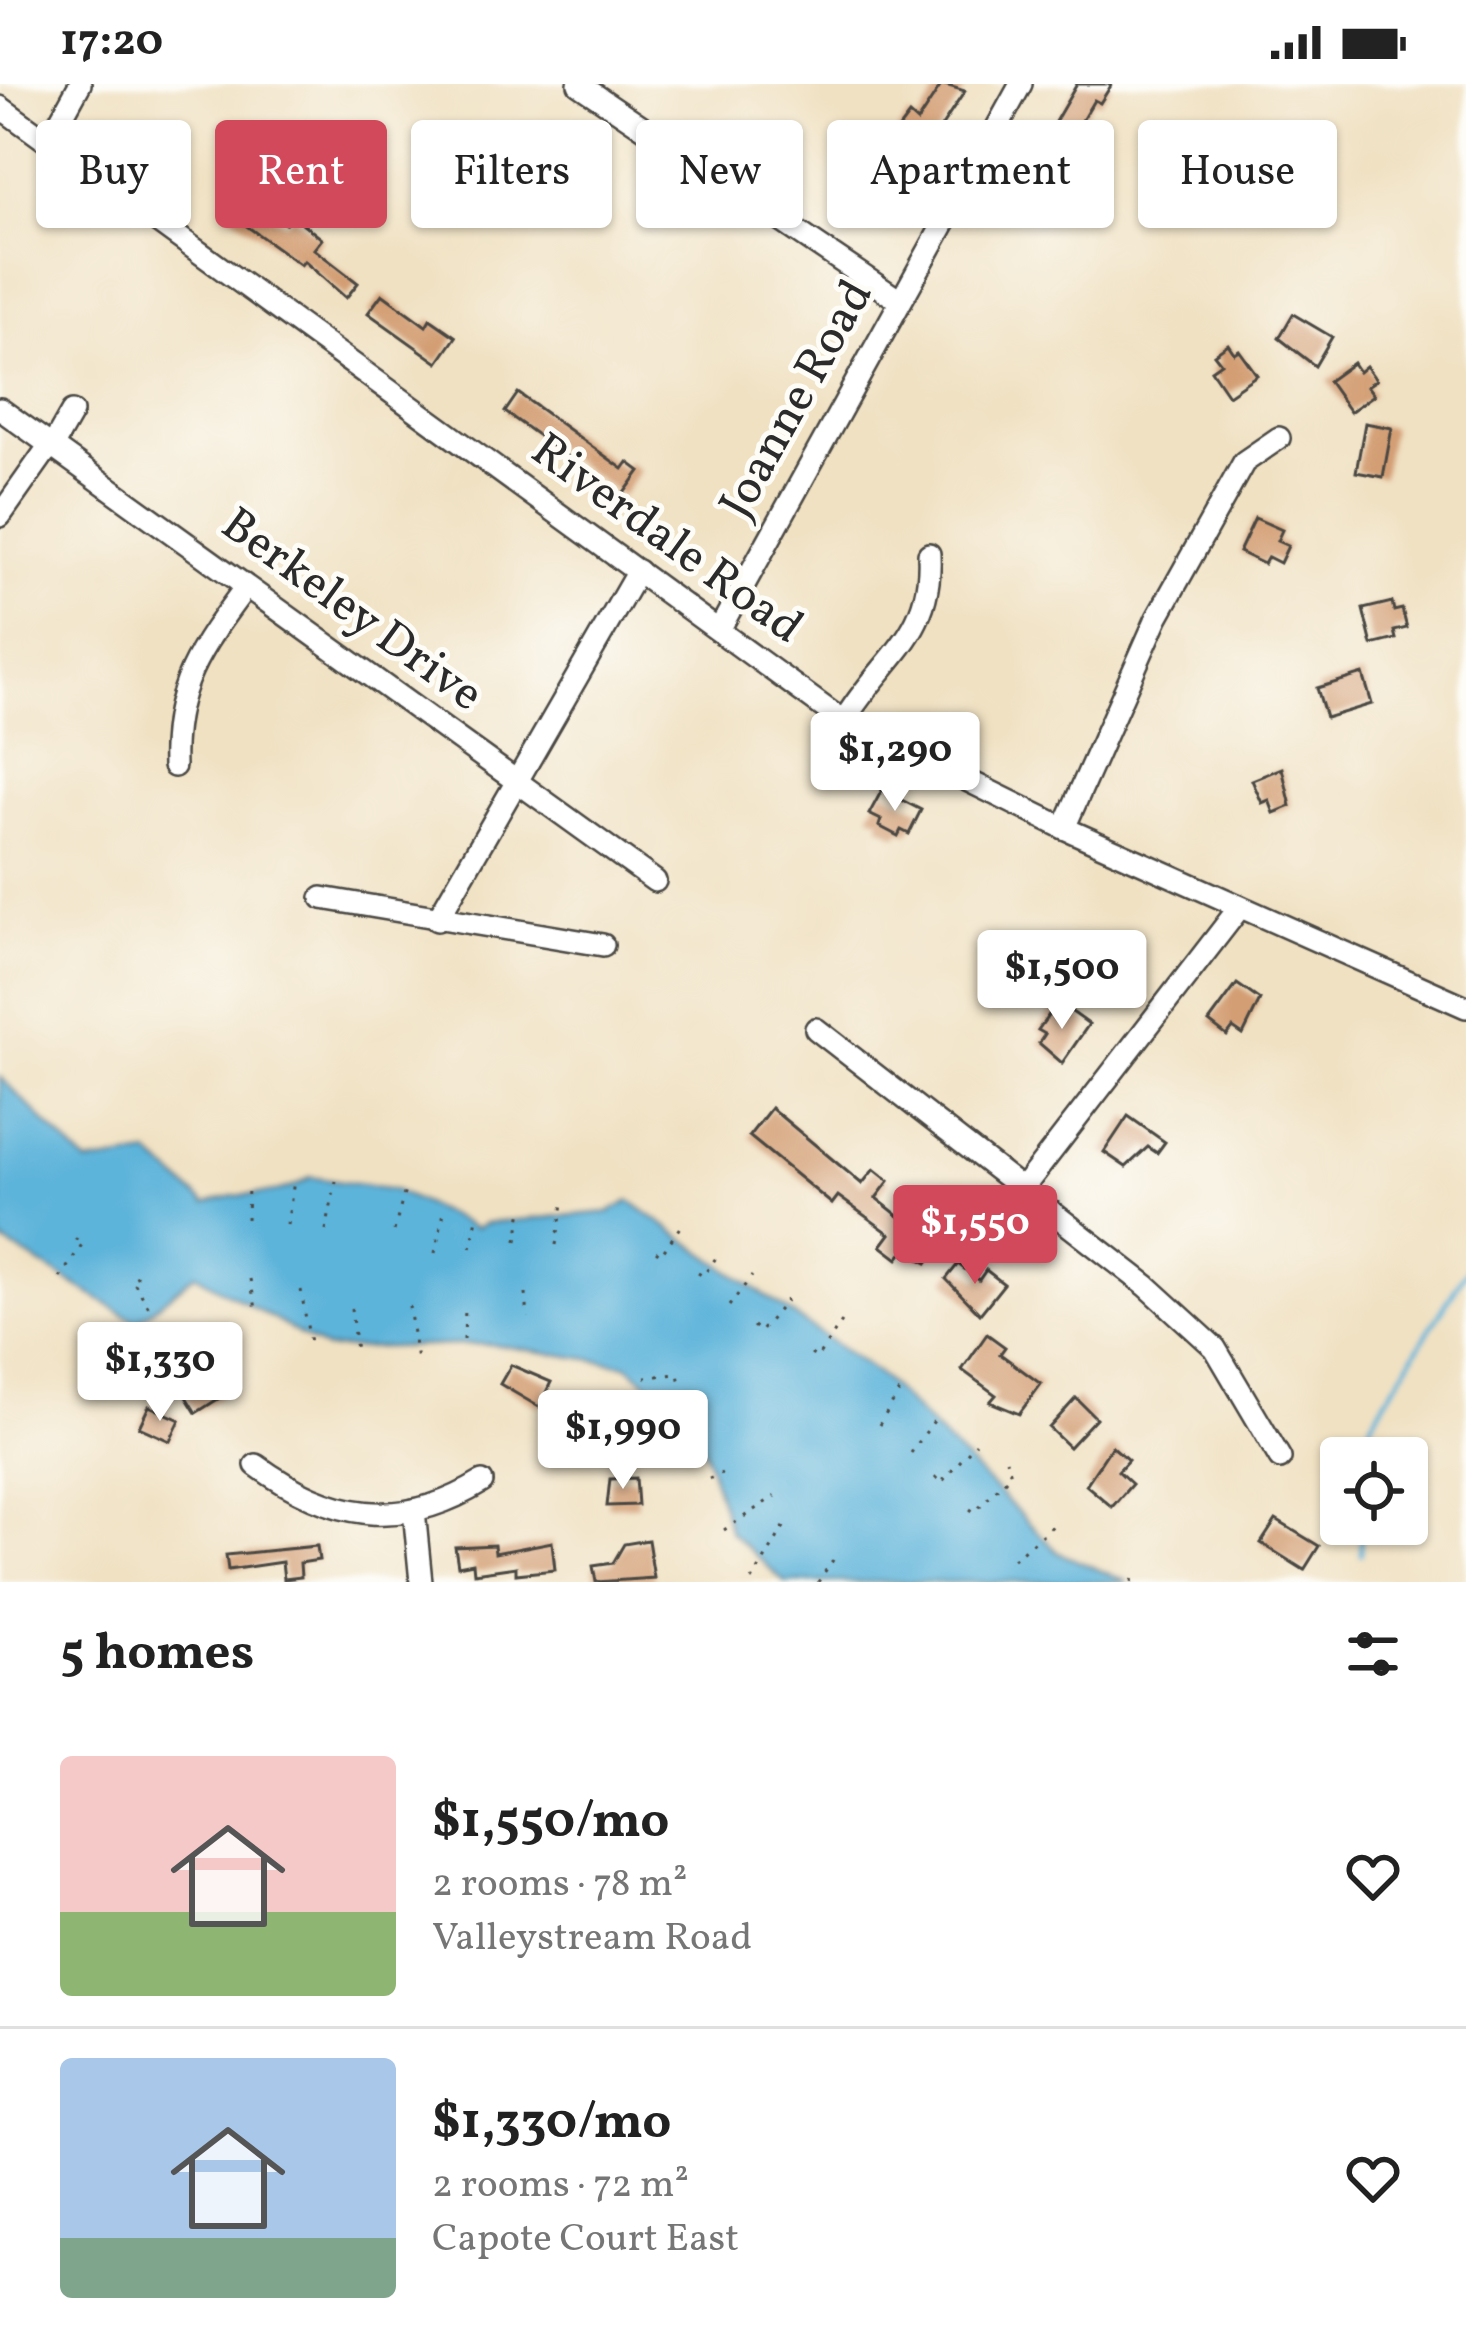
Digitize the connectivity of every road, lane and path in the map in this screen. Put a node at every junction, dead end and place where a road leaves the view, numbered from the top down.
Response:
1 (80, 84) edge
2 (579, 84) edge
3 (1021, 84) edge
4 (0, 107) edge
5 (60, 120) edge
6 (36, 133) edge
7 (166, 228) edge
8 (900, 302) junction
9 (0, 410) edge
10 (72, 412) dead end
11 (1279, 438) dead end
12 (51, 446) junction
13 (0, 516) edge
14 (928, 554) dead end
15 (638, 571) junction
16 (245, 588) junction
17 (719, 630) junction
18 (844, 721) junction
19 (174, 766) dead end
20 (518, 782) junction
21 (1064, 828) junction
22 (655, 880) dead end
23 (322, 898) dead end
24 (1240, 907) junction
25 (436, 920) junction
26 (603, 945) dead end
27 (1466, 1007) edge
28 (816, 1029) dead end
29 (338, 1176) dead end
30 (294, 1181) dead end
31 (248, 1186) dead end
32 (1023, 1188) junction
33 (405, 1190) dead end
34 (563, 1204) dead end
35 (446, 1208) dead end
36 (522, 1209) dead end
37 (477, 1217) dead end
38 (247, 1219) dead end
39 (287, 1225) dead end
40 (680, 1227) dead end
41 (326, 1231) dead end
42 (394, 1231) dead end
43 (72, 1237) dead end
44 (517, 1241) dead end
45 (556, 1245) dead end
46 (471, 1248) dead end
47 (656, 1251) dead end
48 (435, 1253) dead end
49 (718, 1255) dead end
50 (698, 1273) dead end
51 (138, 1276) dead end
52 (752, 1276) dead end
53 (60, 1278) dead end
54 (250, 1279) dead end
55 (301, 1290) dead end
56 (526, 1294) dead end
57 (788, 1298) dead end
58 (410, 1306) dead end
59 (729, 1306) dead end
60 (465, 1307) dead end
61 (351, 1308) dead end
62 (257, 1313) dead end
63 (153, 1314) dead end
64 (528, 1318) dead end
65 (844, 1319) dead end
66 (753, 1326) dead end
67 (464, 1340) dead end
68 (310, 1342) dead end
69 (356, 1352) dead end
70 (811, 1354) dead end
71 (417, 1361) dead end
72 (645, 1377) dead end
73 (680, 1384) dead end
74 (903, 1386) dead end
75 (699, 1418) dead end
76 (936, 1418) dead end
77 (879, 1425) dead end
78 (635, 1440) dead end
79 (976, 1443) dead end
80 (911, 1453) dead end
81 (1280, 1458) dead end
82 (1006, 1459) dead end
83 (256, 1465) dead end
84 (722, 1474) dead end
85 (934, 1477) dead end
86 (709, 1479) dead end
87 (482, 1482) dead end
88 (776, 1496) dead end
89 (970, 1509) dead end
90 (414, 1510) junction
91 (785, 1525) dead end
92 (1054, 1525) dead end
93 (724, 1530) dead end
94 (1013, 1558) dead end
95 (839, 1565) dead end
96 (752, 1581) edge
97 (421, 1582) edge
98 (818, 1582) edge

1 - 5 street
2 - 8 street
3 - 8 street, Joanne Road
4 - 6 street, Riverdale Road
7 - 15 street, Riverdale Road
8 - 17 street, Joanne Road
9 - 12 street, Berkeley Drive
10 - 12 street
11 - 21 street
12 - 13 street
12 - 16 street, Berkeley Drive
14 - 18 street
15 - 17 street, Riverdale Road
15 - 20 street
16 - 19 street
16 - 20 street, Berkeley Drive
17 - 18 street, Riverdale Road
18 - 21 street, Riverdale Road
20 - 22 street, Berkeley Drive
20 - 25 street
21 - 24 street, Riverdale Road
23 - 25 street
24 - 27 street, Riverdale Road
24 - 32 street
25 - 26 street
28 - 32 street
29 - 41 path
30 - 39 path
31 - 38 path
32 - 81 street
33 - 42 path
34 - 45 path
35 - 48 path
36 - 44 path
37 - 46 path
40 - 47 path
43 - 53 path
49 - 50 path
51 - 63 path
52 - 59 path
54 - 62 path
55 - 68 path
56 - 64 path
57 - 66 path
58 - 71 path
60 - 67 path
61 - 69 path
65 - 70 path
72 - 73 path
74 - 77 path
75 - 78 path
76 - 80 path
79 - 85 path
82 - 89 path
83 - 90 street
84 - 86 path
87 - 90 street
88 - 93 path
90 - 97 street
91 - 96 path
92 - 94 path
95 - 98 path

